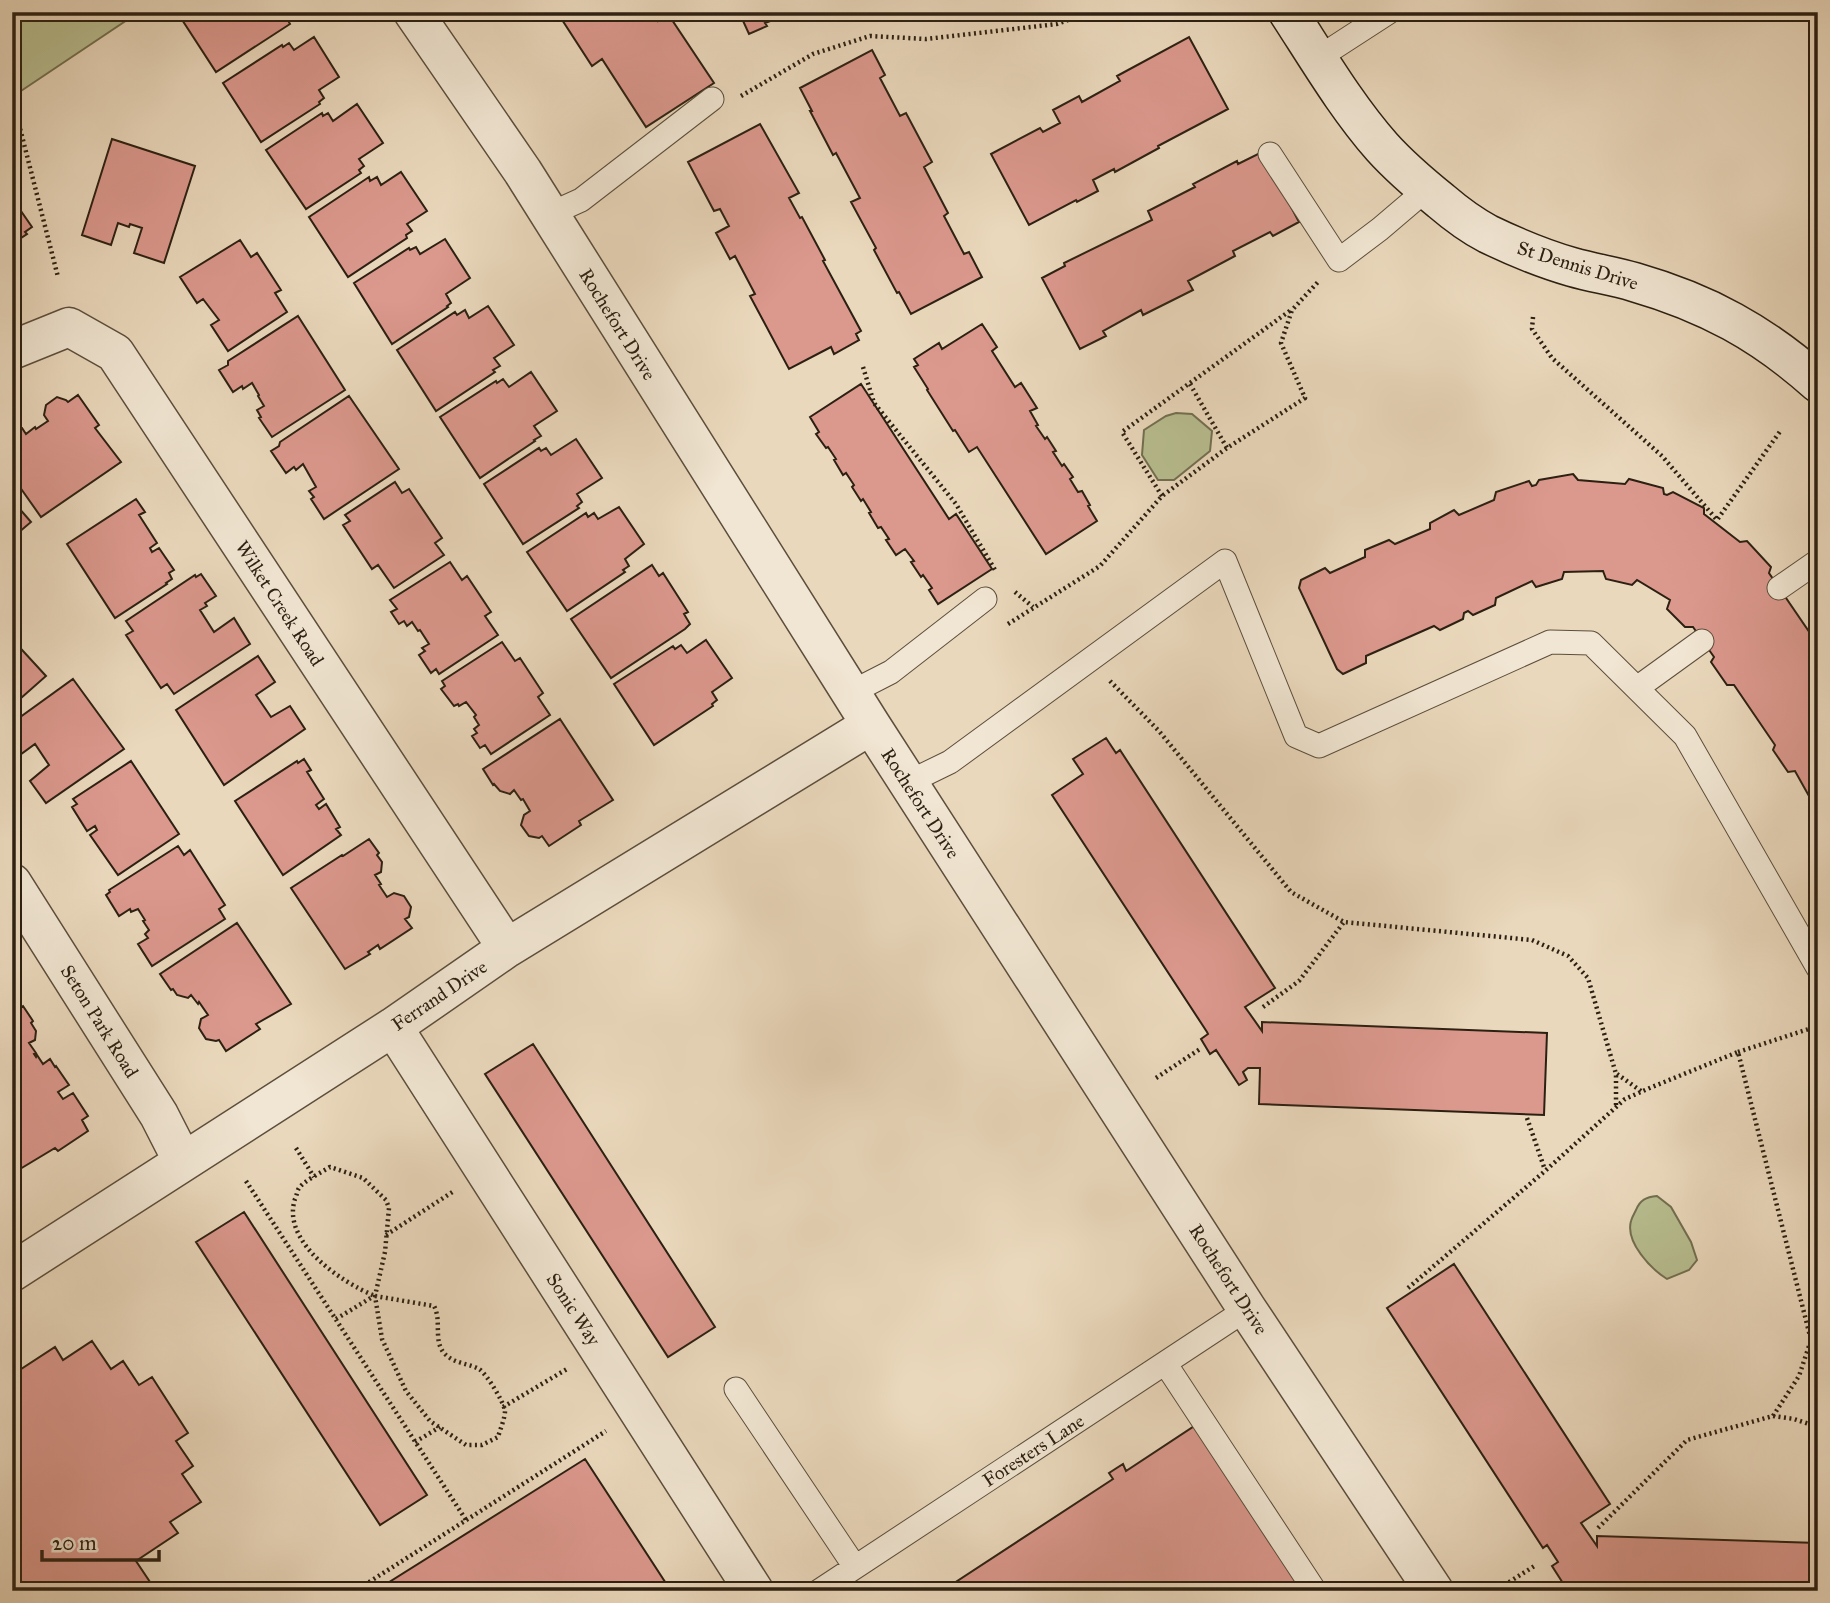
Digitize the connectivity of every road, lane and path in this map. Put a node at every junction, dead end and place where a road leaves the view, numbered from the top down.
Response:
1 (413, 12) edge
2 (1090, 12) edge
3 (1288, 12) edge
4 (1389, 12) edge
5 (1318, 58) junction
6 (12, 97) edge
7 (723, 100) joint
8 (1270, 155) dead end
9 (1427, 190) junction
10 (550, 214) junction
11 (1339, 260) junction
12 (58, 277) dead end
13 (1292, 310) junction
14 (1532, 317) dead end
15 (12, 350) edge
16 (863, 367) dead end
17 (1818, 383) edge
18 (1190, 384) junction
19 (1781, 430) dead end
20 (1227, 448) junction
21 (1161, 496) junction
22 (1818, 561) edge
23 (1001, 581) dead end
24 (1779, 588) dead end
25 (1012, 590) dead end
26 (985, 600) dead end
27 (1033, 607) junction
28 (998, 630) dead end
29 (1702, 641) dead end
30 (1090, 660) junction
31 (1637, 688) junction
32 (850, 693) junction
33 (871, 725) junction
34 (909, 782) junction
35 (12, 883) edge
36 (1344, 922) junction
37 (507, 948) junction
38 (1818, 968) edge
39 (1263, 1007) dead end
40 (1818, 1026) edge
41 (393, 1027) junction
42 (1200, 1049) dead end
43 (1738, 1052) junction
44 (1616, 1074) junction
45 (1156, 1078) dead end
46 (1642, 1091) junction
47 (1616, 1108) junction
48 (1527, 1118) dead end
49 (296, 1149) dead end
50 (183, 1162) junction
51 (1545, 1171) junction
52 (314, 1177) junction
53 (246, 1181) dead end
54 (458, 1189) dead end
55 (386, 1235) junction
56 (12, 1272) edge
57 (1408, 1288) dead end
58 (375, 1296) junction
59 (1247, 1309) junction
60 (336, 1319) junction
61 (1811, 1340) junction
62 (1818, 1354) edge
63 (1165, 1363) junction
64 (571, 1367) dead end
65 (736, 1389) dead end
66 (503, 1407) junction
67 (1773, 1416) junction
68 (440, 1427) junction
69 (1818, 1427) edge
70 (610, 1429) dead end
71 (415, 1442) junction
72 (466, 1520) junction
73 (1598, 1528) dead end
74 (1536, 1565) dead end
75 (855, 1567) junction
76 (355, 1591) edge
77 (754, 1591) edge
78 (819, 1591) edge
79 (1315, 1591) edge
80 (1434, 1591) edge
81 (1495, 1591) edge

1 - 10 street, Rochefort Drive
2 - 7 path
3 - 5 street, St Dennis Drive
4 - 5 lane
5 - 9 street, St Dennis Drive
6 - 12 path
7 - 10 lane
8 - 11 lane
9 - 11 lane
9 - 17 street, St Dennis Drive
10 - 32 street, Rochefort Drive
11 - 13 path
13 - 18 path
13 - 20 path
14 - 19 path
15 - 37 street, Wilket Creek Road
16 - 23 path
18 - 20 path
18 - 21 path
20 - 21 path
21 - 27 path
22 - 24 lane
25 - 27 path
26 - 32 lane
27 - 28 path
29 - 31 lane
30 - 31 lane
30 - 34 lane
30 - 36 path
31 - 38 lane
32 - 33 street, Rochefort Drive
33 - 34 street, Rochefort Drive
33 - 37 street, Ferrand Drive
34 - 59 street, Rochefort Drive
35 - 50 street, Seton Park Road
36 - 39 path
36 - 44 path
37 - 41 street, Ferrand Drive
40 - 43 path
41 - 50 street, Ferrand Drive
41 - 77 street, Sonic Way
42 - 45 path
43 - 46 path
43 - 61 path
44 - 46 path
44 - 47 path
46 - 47 path
47 - 51 path
48 - 51 path
49 - 52 path
50 - 56 street, Ferrand Drive
51 - 57 path
52 - 55 path
52 - 58 path
53 - 60 path
54 - 55 path
55 - 58 path
58 - 60 path
58 - 66 path
58 - 68 path
59 - 63 lane, Foresters Lane
59 - 80 street, Rochefort Drive
60 - 71 path
61 - 62 path
61 - 67 path
63 - 75 lane, Foresters Lane
63 - 79 lane
64 - 66 path
65 - 75 lane
66 - 68 path
67 - 69 path
67 - 73 path
68 - 71 path
70 - 72 path
71 - 72 path
72 - 76 path
74 - 81 path
75 - 78 lane, Foresters Lane

